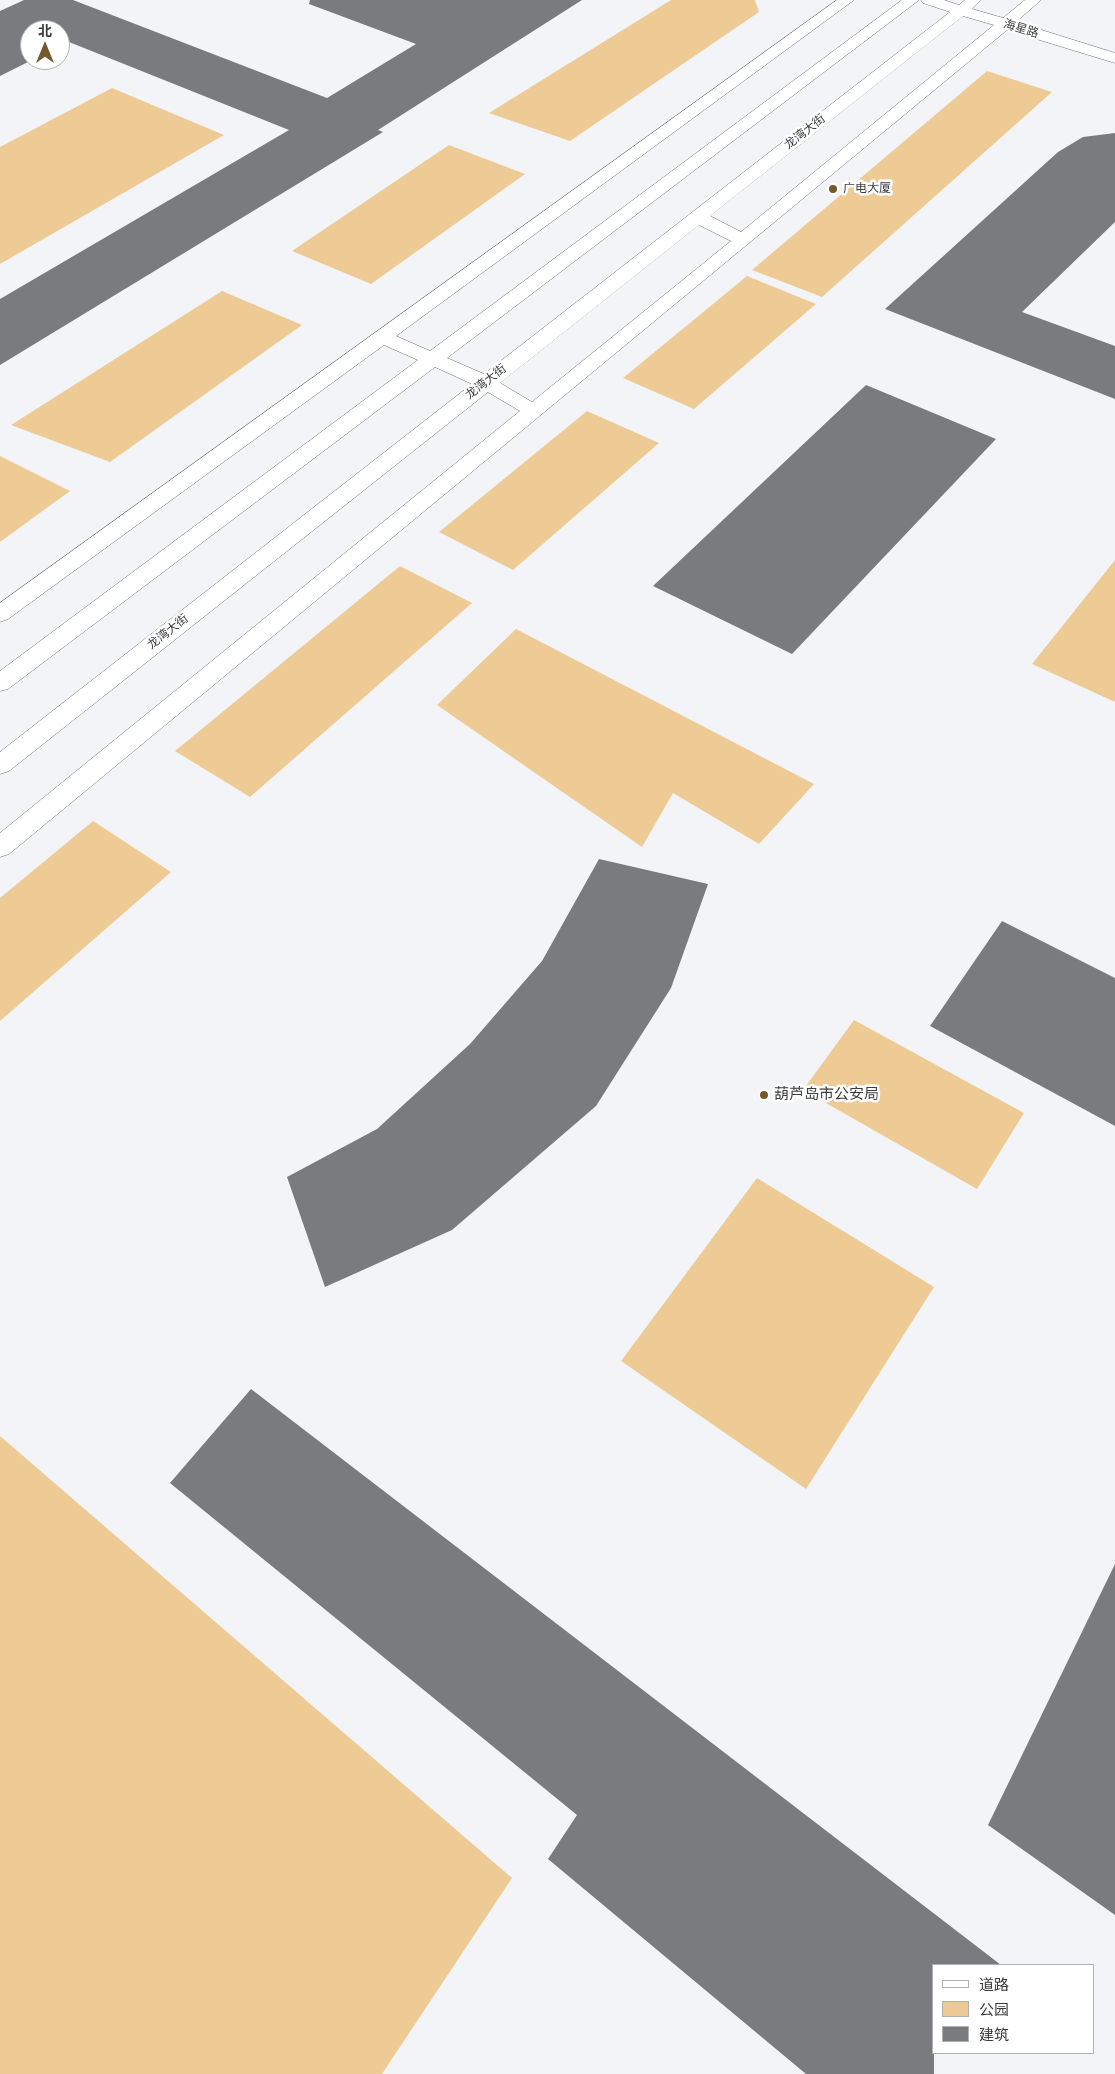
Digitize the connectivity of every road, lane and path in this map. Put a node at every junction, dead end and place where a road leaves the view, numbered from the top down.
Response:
1 (847, 0) edge
2 (912, 0) edge
3 (928, 0) edge
4 (1034, 0) edge
5 (967, 5) edge
6 (1005, 24) junction
7 (1115, 58) edge
8 (622, 189) junction
9 (697, 217) junction
10 (743, 240) junction
11 (382, 336) junction
12 (432, 359) junction
13 (485, 382) junction
14 (534, 411) junction
15 (0, 614) edge
16 (0, 684) edge
17 (0, 765) edge
18 (0, 847) edge

1 - 8 main road
2 - 8 main road
3 - 5 main road, 海星路
4 - 6 main road
5 - 6 main road, 海星路
5 - 9 main road, 龙湾大街
6 - 7 main road, 海星路
6 - 10 main road
8 - 11 main road
8 - 12 main road
9 - 10 main road
9 - 13 main road, 龙湾大街
10 - 14 main road
11 - 12 main road
11 - 15 main road
12 - 13 main road
12 - 16 main road
13 - 14 main road
13 - 17 main road, 龙湾大街
14 - 18 main road

